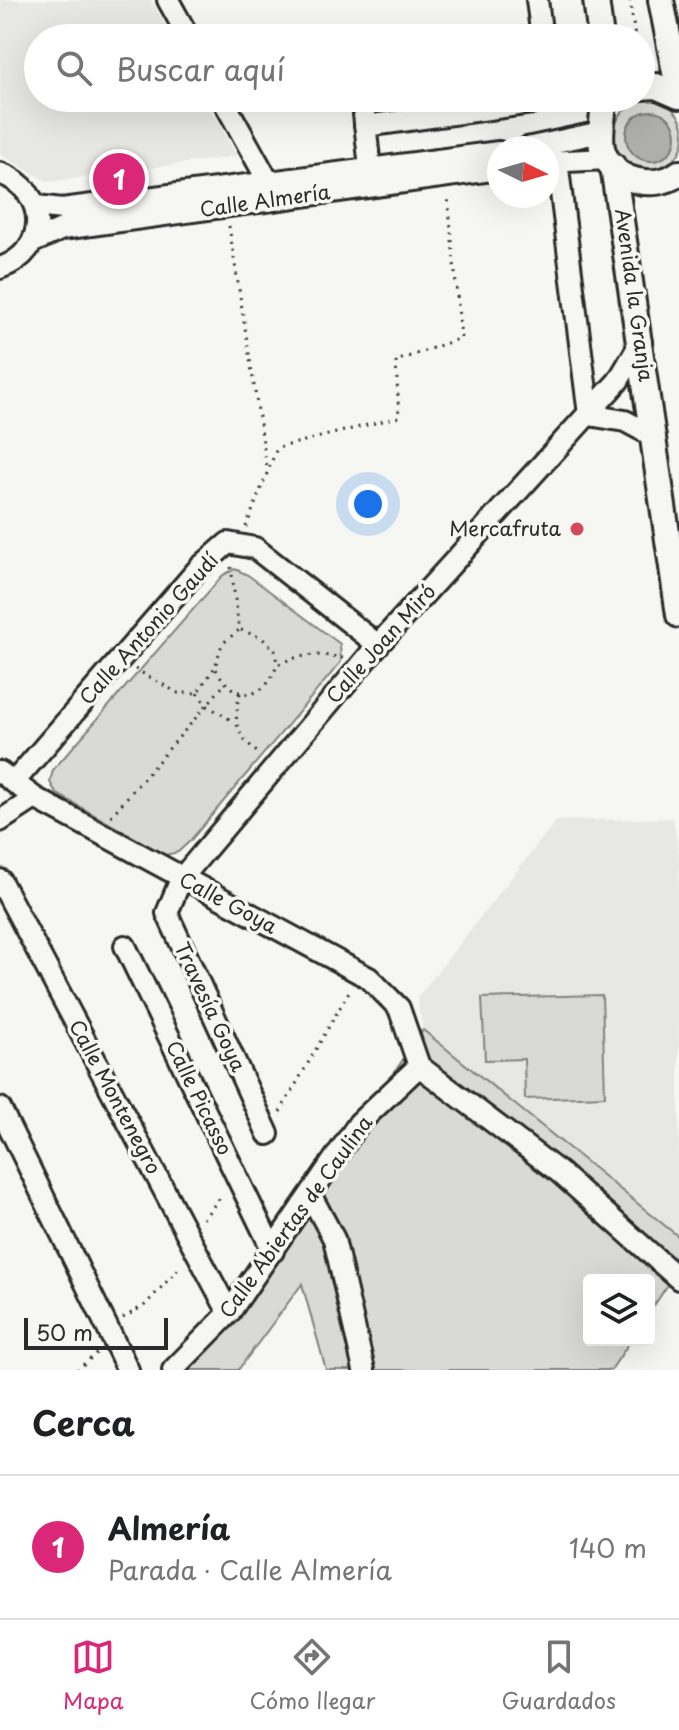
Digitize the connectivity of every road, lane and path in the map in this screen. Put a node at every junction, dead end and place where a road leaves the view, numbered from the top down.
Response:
1 (168, 0) edge
2 (537, 0) edge
3 (630, 0) edge
4 (661, 0) edge
5 (595, 3) edge
6 (181, 24) edge
7 (540, 24) edge
8 (599, 24) edge
9 (633, 24) edge
10 (655, 86) edge
11 (679, 94) edge
12 (230, 112) edge
13 (364, 112) edge
14 (467, 112) edge
15 (603, 118) edge
16 (365, 126) junction
17 (557, 136) edge
18 (487, 153) edge
19 (559, 161) edge
20 (610, 163) junction
21 (370, 168) junction
22 (487, 171) edge
23 (0, 173) edge
24 (679, 173) edge
25 (446, 176) junction
26 (268, 181) junction
27 (37, 206) junction
28 (226, 206) junction
29 (559, 208) edge
30 (33, 242) junction
31 (0, 268) edge
32 (641, 342) junction
33 (589, 415) junction
34 (655, 437) junction
35 (268, 471) junction
36 (233, 544) junction
37 (679, 615) edge
38 (239, 630) junction
39 (371, 653) junction
40 (119, 660) junction
41 (277, 665) junction
42 (215, 667) junction
43 (224, 685) junction
44 (197, 693) junction
45 (240, 693) junction
46 (208, 706) junction
47 (234, 722) junction
48 (273, 768) junction
49 (7, 777) edge
50 (35, 798) junction
51 (0, 821) edge
52 (97, 832) junction
53 (181, 879) junction
54 (0, 880) edge
55 (125, 946) dead end
56 (419, 1066) junction
57 (0, 1108) edge
58 (268, 1134) dead end
59 (311, 1196) junction
60 (196, 1250) junction
61 (273, 1251) junction
62 (679, 1279) edge
63 (229, 1313) junction
64 (110, 1333) junction
65 (77, 1370) edge
66 (128, 1370) edge
67 (173, 1370) edge
68 (364, 1370) edge

1 - 6 street
2 - 7 street
3 - 9 path
4 - 11 main road
5 - 8 main road
10 - 11 main road
12 - 26 street
13 - 16 street
14 - 16 street
15 - 17 street
15 - 20 main road, Avenida la Granja
16 - 21 street
18 - 21 street, Calle Almería
19 - 20 street
20 - 24 main road, Avenida la Granja
20 - 32 main road, Avenida la Granja
21 - 26 street, Calle Almería
22 - 25 street, Calle Almería
23 - 27 street
25 - 28 street, Calle Almería
25 - 35 path
26 - 27 street, Calle Almería
27 - 30 street
28 - 30 street, Calle Almería
28 - 35 path
29 - 33 street
30 - 31 street, Calle Almería
32 - 33 street, Calle Joan Miró
32 - 34 main road, Avenida la Granja
33 - 34 street
33 - 39 street, Calle Joan Miró
34 - 37 main road, Avenida la Granja
35 - 36 path
36 - 38 path
36 - 39 street, Calle Antonio Gaudí
36 - 40 street, Calle Antonio Gaudí
38 - 41 path
38 - 42 path
39 - 41 path
39 - 48 street, Calle Joan Miró
40 - 44 path
40 - 49 street, Calle Antonio Gaudí
41 - 45 path
42 - 43 path
42 - 44 path
43 - 45 path
43 - 46 path
44 - 46 path
45 - 47 path
46 - 47 path
46 - 52 path
47 - 48 path
48 - 53 street, Calle Joan Miró
49 - 50 street, Calle Goya
50 - 51 street
50 - 52 street, Calle Goya
52 - 53 street, Calle Goya
53 - 56 street, Calle Goya
53 - 58 street, Travesía Goya
54 - 60 street, Calle Montenegro
55 - 61 street, Calle Picasso
56 - 59 street, Calle Abiertas de Caulina
56 - 62 street
57 - 64 street
59 - 61 street, Calle Abiertas de Caulina
59 - 68 street
60 - 63 street, Calle Montenegro
60 - 64 path
61 - 63 street, Calle Abiertas de Caulina
63 - 67 street, Calle Abiertas de Caulina
64 - 65 path
64 - 66 street

